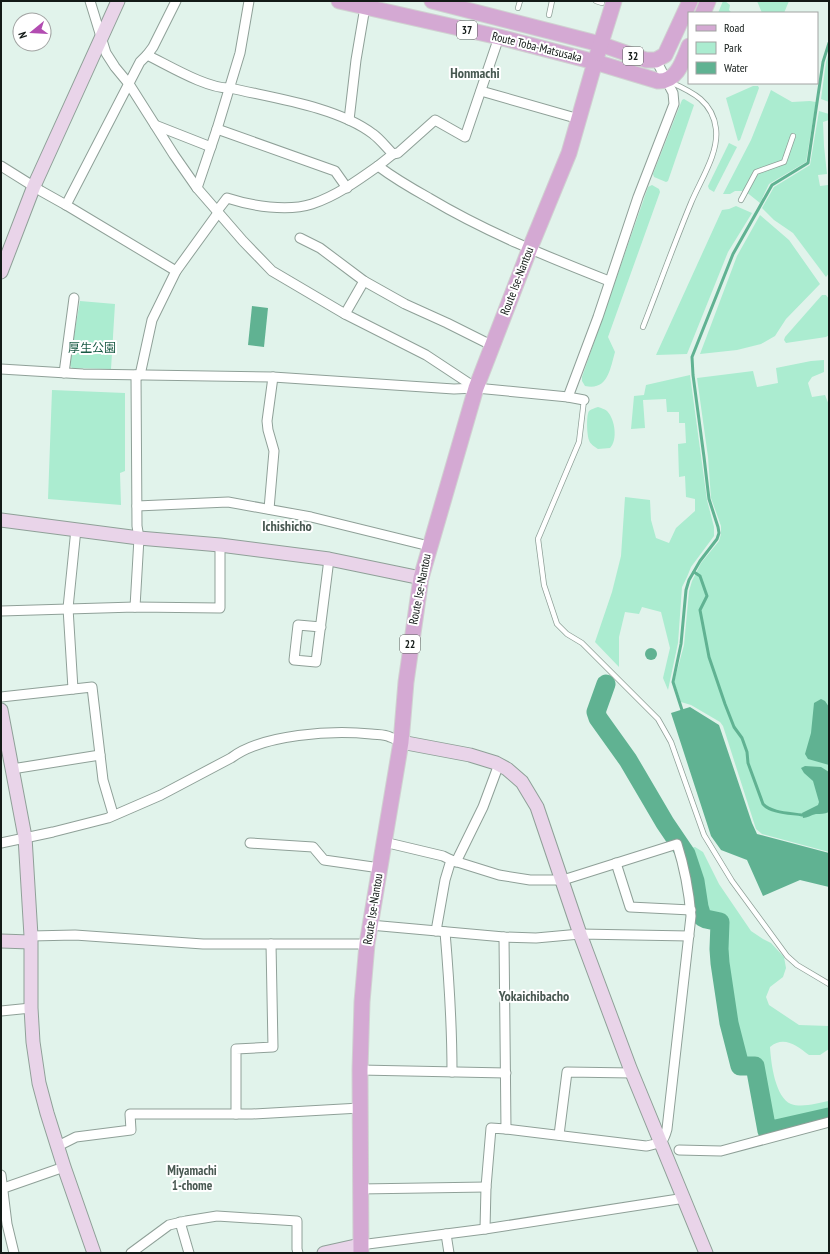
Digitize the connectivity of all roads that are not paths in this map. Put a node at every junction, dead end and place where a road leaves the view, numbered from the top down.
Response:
1 (90, 1) edge
2 (118, 1) edge
3 (176, 1) edge
4 (250, 1) edge
5 (339, 1) edge
6 (520, 1) edge
7 (552, 1) edge
8 (596, 1) edge
9 (690, 1) edge
10 (708, 1) edge
11 (441, 2) edge
12 (608, 2) edge
13 (365, 7) junction
14 (518, 8) dead end
15 (703, 12) edge
16 (548, 15) dead end
17 (499, 37) junction
18 (101, 38) junction
19 (600, 44) junction
20 (688, 48) edge
21 (147, 55) junction
22 (656, 60) junction
23 (595, 62) junction
24 (667, 80) junction
25 (129, 84) junction
26 (230, 88) junction
27 (481, 91) junction
28 (579, 119) junction
29 (349, 120) junction
30 (155, 125) junction
31 (217, 129) junction
32 (794, 136) dead end
33 (211, 147) junction
34 (393, 154) junction
35 (1, 166) edge
36 (378, 166) junction
37 (34, 186) junction
38 (197, 188) junction
39 (347, 188) junction
40 (741, 200) dead end
41 (66, 205) junction
42 (217, 212) junction
43 (300, 238) dead end
44 (530, 248) junction
45 (176, 271) junction
46 (1, 272) edge
47 (364, 281) junction
48 (609, 281) junction
49 (74, 298) dead end
50 (345, 314) junction
51 (643, 327) dead end
52 (493, 346) junction
53 (1, 369) edge
54 (64, 373) junction
55 (138, 375) junction
56 (273, 377) junction
57 (476, 388) junction
58 (568, 397) junction
59 (584, 400) joint
60 (137, 506) junction
61 (269, 509) junction
62 (1, 520) edge
63 (76, 529) junction
64 (138, 538) junction
65 (220, 544) junction
66 (429, 546) junction
67 (329, 559) junction
68 (421, 578) junction
69 (135, 607) junction
70 (68, 608) junction
71 (1, 611) edge
72 (321, 627) junction
73 (73, 689) junction
74 (1, 697) edge
75 (1, 710) edge
76 (401, 742) junction
77 (100, 755) junction
78 (499, 764) junction
79 (12, 770) junction
80 (113, 814) junction
81 (25, 837) junction
82 (384, 842) junction
83 (1, 843) edge
84 (250, 843) dead end
85 (453, 861) junction
86 (616, 863) junction
87 (380, 868) junction
88 (563, 880) junction
89 (691, 910) junction
90 (370, 925) junction
91 (440, 932) junction
92 (580, 934) junction
93 (689, 936) junction
94 (504, 937) junction
95 (30, 939) junction
96 (1, 941) edge
97 (272, 944) junction
98 (367, 944) junction
99 (829, 984) edge
100 (31, 1008) junction
101 (1, 1011) edge
102 (360, 1070) junction
103 (452, 1072) junction
104 (506, 1073) junction
105 (632, 1073) junction
106 (360, 1108) junction
107 (236, 1114) junction
108 (829, 1122) edge
109 (506, 1129) junction
110 (559, 1135) junction
111 (660, 1143) junction
112 (58, 1146) junction
113 (679, 1150) dead end
114 (64, 1167) junction
115 (1, 1175) edge
116 (486, 1187) junction
117 (2, 1188) edge
118 (360, 1189) junction
119 (684, 1198) junction
120 (180, 1222) junction
121 (485, 1229) junction
122 (446, 1234) junction
123 (361, 1249) edge
124 (14, 1253) edge
125 (94, 1253) edge
126 (131, 1253) edge
127 (189, 1253) edge
128 (298, 1253) edge
129 (324, 1253) edge
130 (449, 1253) edge
131 (706, 1253) edge

1 - 18 street
2 - 18 street
3 - 21 street
4 - 26 street
5 - 13 main road, Route Toba-Matsusaka / 37
6 - 14 lane
7 - 16 lane
8 - 12 lane
9 - 22 main road, 32
10 - 15 main road
11 - 19 main road, Route Toba-Matsusaka / 37
12 - 19 main road, Route Ise-Nantou / 22
13 - 17 main road, Route Toba-Matsusaka / 37
13 - 29 street
17 - 23 main road, Route Toba-Matsusaka / 37
17 - 27 street
18 - 25 street
18 - 37 street
19 - 22 main road, 32
19 - 23 main road, Route Ise-Nantou / 22
20 - 24 main road
21 - 25 street
21 - 26 street
22 - 24 street
23 - 24 main road, 32
23 - 28 main road, Route Ise-Nantou / 22
24 - 48 street
24 - 51 lane
25 - 30 street
25 - 41 street
26 - 29 street
26 - 31 street
27 - 28 street
27 - 34 street
28 - 44 main road, Route Ise-Nantou / 22
29 - 34 street
30 - 33 street
30 - 38 street
31 - 33 street
31 - 39 street
32 - 40 lane
33 - 38 street
34 - 36 street
35 - 37 street
36 - 39 street
36 - 44 street
37 - 41 street
37 - 46 street
38 - 42 street
39 - 42 street
41 - 45 street
42 - 45 street
42 - 50 street
43 - 47 street
44 - 48 street
44 - 52 main road, Route Ise-Nantou / 22
45 - 55 street
47 - 50 street
47 - 52 street
48 - 58 street
49 - 54 street
50 - 57 street
52 - 57 main road, Route Ise-Nantou / 22
53 - 54 street
54 - 55 street
55 - 56 street
55 - 60 street
56 - 57 street
56 - 61 street
57 - 58 street
57 - 66 main road, Route Ise-Nantou / 22
58 - 59 street
59 - 99 lane
60 - 61 street
60 - 64 street
61 - 66 street
62 - 63 street
63 - 64 street
63 - 70 street
64 - 65 street
64 - 69 street
65 - 67 street
65 - 69 street
66 - 68 main road, Route Ise-Nantou / 22
67 - 68 street
67 - 72 street
68 - 76 main road, Route Ise-Nantou / 22
69 - 70 street
70 - 71 street
70 - 73 street
72 - 72 street
73 - 74 street
73 - 77 street
75 - 79 street
76 - 78 street
76 - 80 street
76 - 82 main road, Route Ise-Nantou / 22
77 - 79 street
77 - 80 street
78 - 85 street
78 - 88 street
79 - 81 street
80 - 81 street
81 - 83 street
81 - 95 street
82 - 85 street
82 - 87 main road, Route Ise-Nantou / 22
84 - 87 street
85 - 88 street
85 - 91 street
86 - 88 street
86 - 89 street
86 - 89 street
87 - 90 main road, Route Ise-Nantou / 22
88 - 92 street
89 - 93 street
90 - 91 street
90 - 98 main road, Route Ise-Nantou / 22
91 - 94 street
91 - 103 street
92 - 93 street
92 - 94 street
92 - 105 street
93 - 111 street
94 - 104 street
95 - 96 street
95 - 97 street
95 - 100 street
97 - 98 street
97 - 107 street
98 - 102 main road, Route Ise-Nantou / 22
100 - 101 street
100 - 112 street
102 - 103 street
102 - 106 main road, Route Ise-Nantou / 22
103 - 104 street
104 - 109 street
105 - 110 street
105 - 111 street
106 - 107 street
106 - 118 main road, Route Ise-Nantou / 22
107 - 112 street
108 - 113 street
109 - 110 street
109 - 116 street
110 - 111 street
111 - 119 street
112 - 114 street
114 - 117 street
114 - 125 street
115 - 117 street
116 - 118 street
116 - 121 street
117 - 124 street
118 - 123 main road, Route Ise-Nantou / 22
119 - 121 street
119 - 131 street
120 - 126 street
120 - 127 street
120 - 128 street
121 - 122 street
122 - 123 street
122 - 130 street
123 - 129 street

